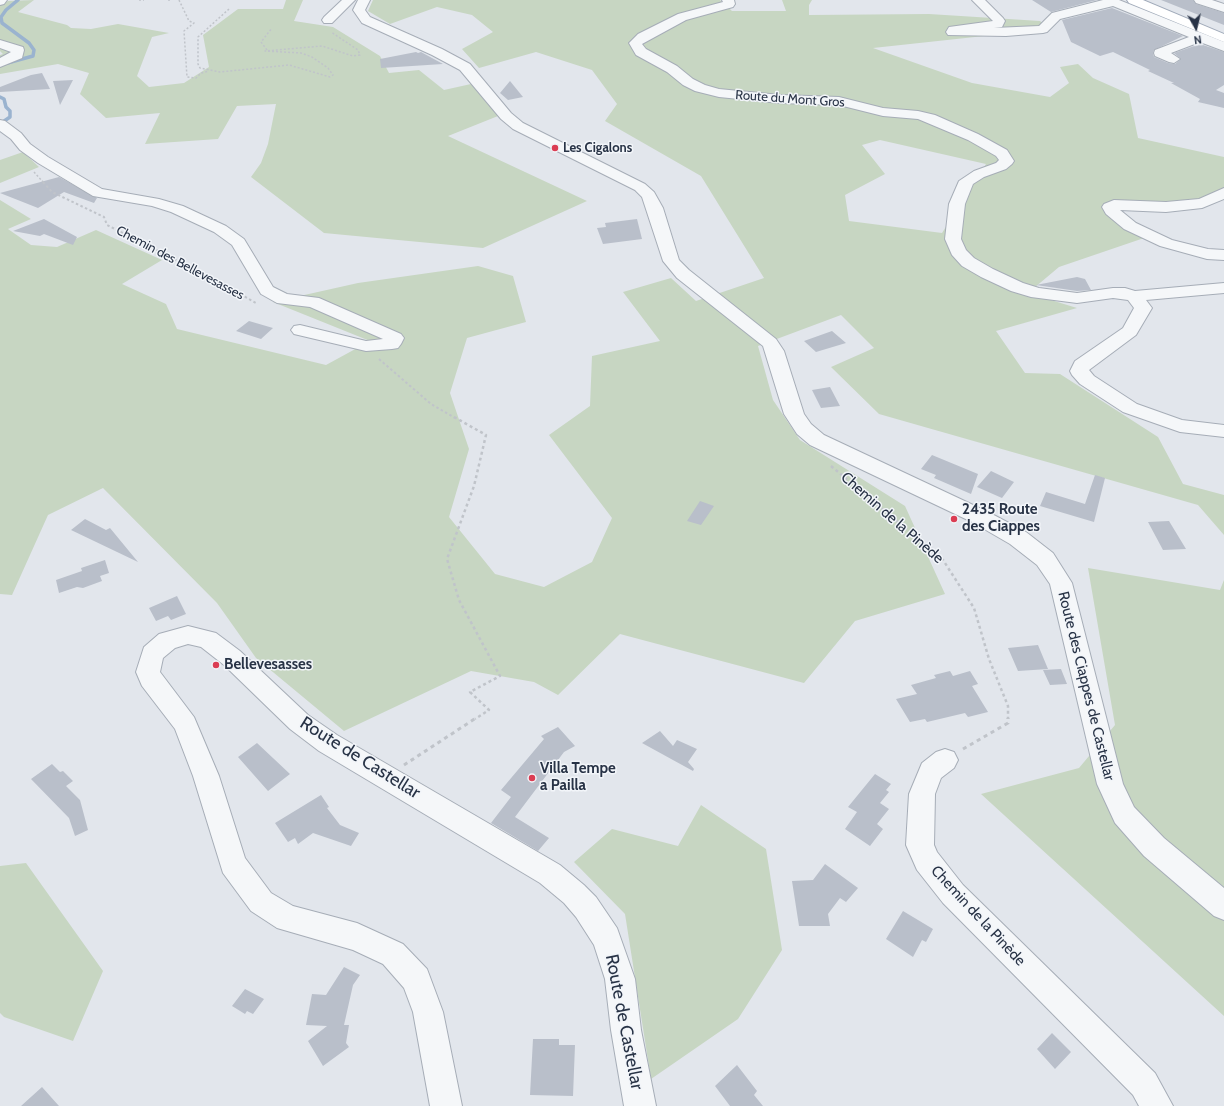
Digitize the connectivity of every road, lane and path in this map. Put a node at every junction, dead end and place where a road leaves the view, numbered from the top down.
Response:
1 (139, 0) edge
2 (144, 0) edge
3 (179, 0) edge
4 (349, 0) edge
5 (364, 0) edge
6 (728, 0) edge
7 (978, 0) edge
8 (1132, 0) edge
9 (1200, 0) edge
10 (1112, 1) edge
11 (1224, 8) edge
12 (229, 9) dead end
13 (328, 20) joint
14 (272, 28) dead end
15 (1200, 37) junction
16 (1224, 38) edge
17 (0, 44) edge
18 (1224, 47) edge
19 (267, 50) junction
20 (1174, 59) dead end
21 (0, 63) edge
22 (209, 71) junction
23 (2, 126) edge
24 (31, 168) dead end
25 (1224, 193) edge
26 (1224, 255) edge
27 (249, 283) dead end
28 (1224, 288) edge
29 (1134, 296) junction
30 (264, 298) junction
31 (300, 330) dead end
32 (366, 346) junction
33 (1224, 432) edge
34 (811, 436) junction
35 (945, 760) joint
36 (399, 768) dead end
37 (1224, 906) edge
38 (446, 1106) edge
39 (640, 1106) edge
40 (1158, 1106) edge

1 - 2 path
3 - 22 path
4 - 13 street
5 - 34 street, Route des Ciappes de Castellar
6 - 29 street, Route du Mont Gros
7 - 10 street
8 - 16 main road
9 - 11 street
10 - 15 street
12 - 22 path
13 - 19 path
14 - 19 path
15 - 18 street
15 - 20 street
17 - 21 street
19 - 22 path
23 - 30 street, Chemin des Bellevesasses
24 - 30 path, Chemin des Bellevesasses
25 - 26 street
27 - 30 street
28 - 29 street
29 - 33 street
30 - 32 street, Chemin des Bellevesasses
31 - 32 street, Chemin des Bellevesasses
32 - 36 path
34 - 35 path, Chemin de la Pinède
34 - 37 street, Route des Ciappes de Castellar
35 - 40 street, Chemin de la Pinède
38 - 39 street, Route de Castellar

